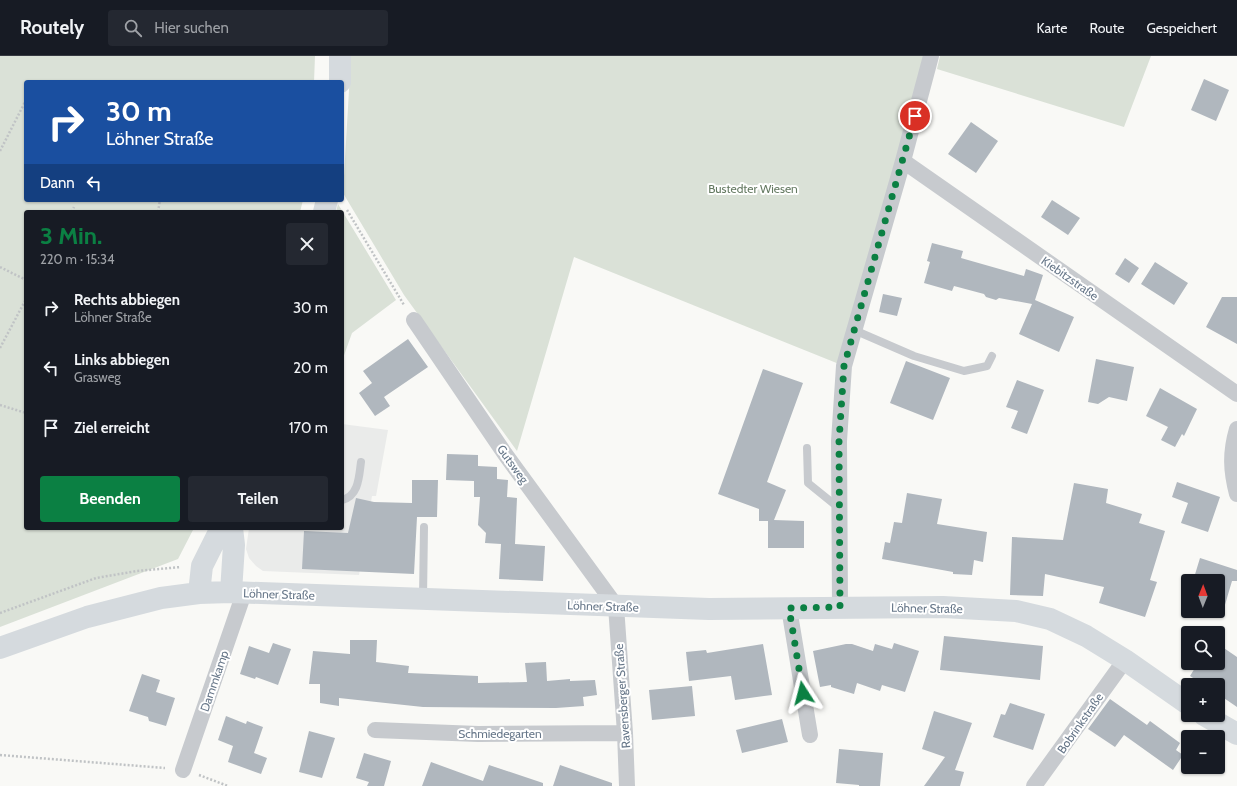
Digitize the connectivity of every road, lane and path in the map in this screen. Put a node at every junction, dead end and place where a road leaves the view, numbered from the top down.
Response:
1 (340, 56) edge
2 (931, 56) edge
3 (340, 80) edge
4 (24, 104) edge
5 (0, 151) edge
6 (903, 161) junction
7 (74, 207) dead end
8 (73, 210) edge
9 (344, 223) edge
10 (0, 267) edge
11 (24, 279) edge
12 (24, 303) edge
13 (414, 320) joint
14 (854, 330) junction
15 (0, 348) edge
16 (992, 356) dead end
17 (1237, 394) edge
18 (0, 405) edge
19 (24, 412) edge
20 (1237, 429) edge
21 (807, 448) dead end
22 (362, 462) dead end
23 (1237, 494) edge
24 (344, 499) edge
25 (839, 508) junction
26 (424, 527) dead end
27 (220, 530) edge
28 (232, 530) edge
29 (202, 566) junction
30 (238, 592) junction
31 (199, 593) junction
32 (423, 599) junction
33 (616, 606) junction
34 (840, 607) junction
35 (789, 608) junction
36 (0, 613) edge
37 (0, 648) edge
38 (1125, 660) junction
39 (1181, 699) edge
40 (1213, 722) edge
41 (375, 730) dead end
42 (625, 733) junction
43 (1237, 734) edge
44 (810, 735) dead end
45 (0, 755) edge
46 (183, 770) junction
47 (228, 786) edge
48 (627, 786) edge
49 (1034, 786) edge

1 - 3 main road
2 - 6 street
4 - 5 path
6 - 14 street
6 - 17 street, Kiebitzstraße
7 - 8 path
9 - 13 path
10 - 11 path
12 - 15 path
13 - 33 street, Gutsweg
14 - 16 lane
14 - 25 street
18 - 19 path
20 - 23 street
21 - 25 lane
22 - 24 lane
25 - 34 street
26 - 32 lane
27 - 29 main road
28 - 30 main road
29 - 31 main road
29 - 36 path
30 - 31 main road, Löhner Straße
30 - 32 main road, Löhner Straße
30 - 46 street, Dammkamp
31 - 37 main road, Löhner Straße
32 - 33 main road, Löhner Straße
33 - 35 main road, Löhner Straße
33 - 42 street, Ravensberger Straße
34 - 35 main road, Löhner Straße
34 - 38 main road, Löhner Straße
35 - 44 street
38 - 39 main road, Löhner Straße
38 - 49 street, Bobrinkstraße
40 - 43 main road
41 - 42 street, Schmiedegarten
42 - 48 street, Ravensberger Straße
45 - 46 path
46 - 47 path

